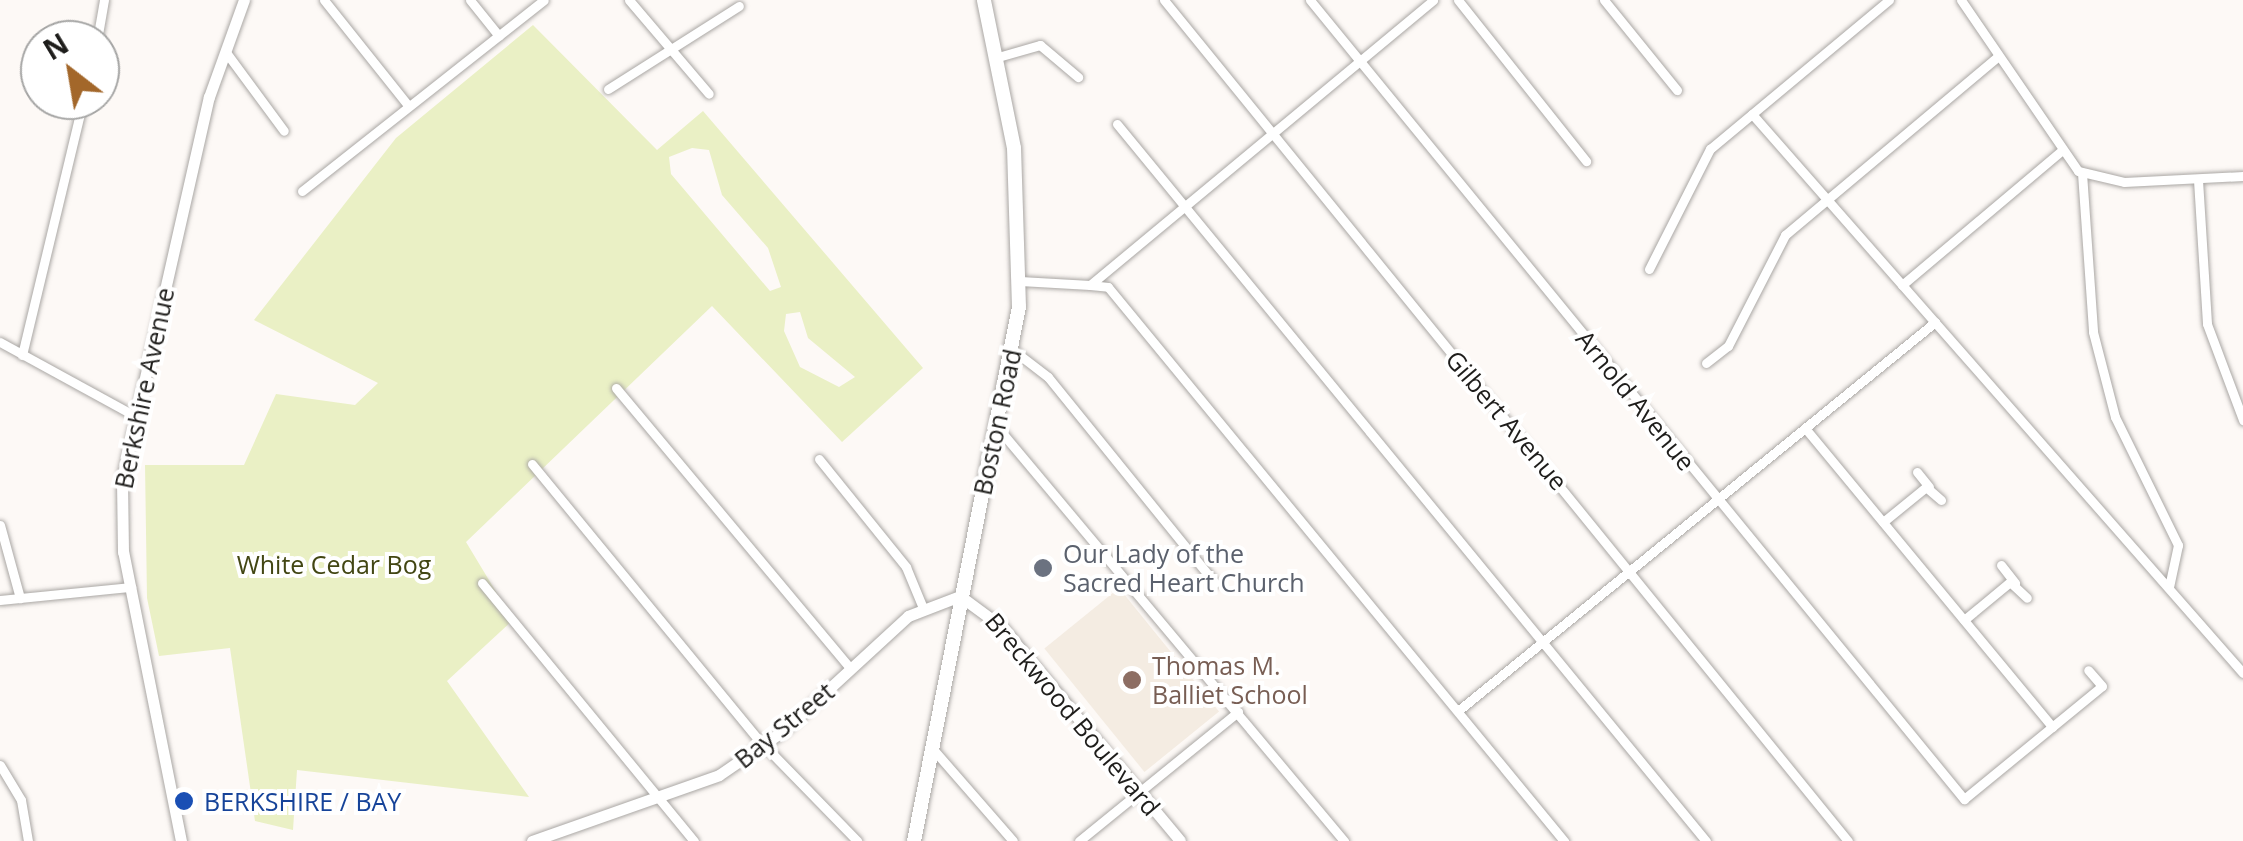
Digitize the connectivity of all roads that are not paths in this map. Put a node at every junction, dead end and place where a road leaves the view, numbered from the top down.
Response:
1 (244, 0) edge
2 (324, 0) edge
3 (470, 0) edge
4 (544, 0) edge
5 (629, 0) edge
6 (984, 0) edge
7 (1164, 0) edge
8 (1310, 0) edge
9 (1433, 0) edge
10 (1458, 0) edge
11 (1604, 0) edge
12 (1888, 0) edge
13 (1961, 0) edge
14 (739, 6) dead end
15 (499, 36) junction
16 (667, 46) junction
17 (225, 51) junction
18 (998, 57) junction
19 (1997, 57) junction
20 (1359, 60) junction
21 (1078, 77) dead end
22 (608, 89) dead end
23 (1678, 90) dead end
24 (709, 94) dead end
25 (407, 104) junction
26 (1752, 114) junction
27 (78, 120) edge
28 (1117, 124) dead end
29 (284, 131) dead end
30 (1272, 131) junction
31 (2060, 152) junction
32 (1586, 161) dead end
33 (2082, 173) junction
34 (2243, 176) edge
35 (2198, 180) junction
36 (302, 191) dead end
37 (1827, 198) junction
38 (1183, 205) junction
39 (1649, 269) dead end
40 (1020, 280) junction
41 (1090, 285) junction
42 (1902, 285) junction
43 (1935, 322) junction
44 (0, 342) edge
45 (1014, 350) junction
46 (22, 355) junction
47 (1706, 364) dead end
48 (616, 388) dead end
49 (135, 416) junction
50 (2243, 420) edge
51 (998, 428) junction
52 (1805, 428) junction
53 (819, 459) dead end
54 (532, 464) dead end
55 (1917, 472) dead end
56 (1929, 487) junction
57 (1718, 500) junction
58 (1941, 500) dead end
59 (1883, 522) junction
60 (0, 524) edge
61 (2001, 565) dead end
62 (1629, 572) junction
63 (482, 583) dead end
64 (1215, 583) dead end
65 (2015, 583) junction
66 (130, 587) junction
67 (2170, 587) junction
68 (960, 596) junction
69 (20, 598) junction
70 (2027, 598) dead end
71 (0, 600) edge
72 (923, 608) junction
73 (1964, 620) junction
74 (1544, 644) junction
75 (850, 669) junction
76 (2088, 670) dead end
77 (2243, 673) edge
78 (1459, 710) junction
79 (1238, 712) junction
80 (2052, 727) junction
81 (764, 746) junction
82 (932, 748) junction
83 (0, 766) edge
84 (1139, 793) junction
85 (663, 802) junction
86 (565, 837) edge
87 (28, 841) edge
88 (181, 841) edge
89 (532, 841) edge
90 (694, 841) edge
91 (856, 841) edge
92 (914, 841) edge
93 (1013, 841) edge
94 (1079, 841) edge
95 (1180, 841) edge
96 (1344, 841) edge
97 (1564, 841) edge
98 (1706, 841) edge
99 (1848, 841) edge

1 - 17 main road, Berkshire Avenue
2 - 25 street
3 - 15 street
4 - 15 street
5 - 16 street
6 - 18 main road, Boston Road
7 - 30 street, Gilbert Avenue
8 - 20 street, Arnold Avenue
9 - 20 street
10 - 32 street
11 - 23 street
12 - 26 street
13 - 19 street
14 - 16 street
15 - 25 street
16 - 22 street
16 - 24 street
17 - 29 street
17 - 49 main road, Berkshire Avenue
18 - 21 street
18 - 40 main road, Boston Road
19 - 31 street
19 - 37 street
20 - 30 street
20 - 57 street, Arnold Avenue
25 - 36 street
26 - 37 street
26 - 39 street
27 - 46 street
28 - 38 street
30 - 38 street
30 - 62 street, Gilbert Avenue
31 - 33 street
31 - 42 street
33 - 35 street
33 - 67 street
34 - 35 street
35 - 50 street
37 - 42 street
37 - 47 street
38 - 41 street
38 - 74 street
40 - 41 street
40 - 45 main road, Boston Road
41 - 78 street
42 - 43 street
43 - 52 street
43 - 67 street
44 - 46 street
45 - 51 main road, Boston Road
45 - 64 street
46 - 49 street
48 - 75 street
49 - 66 main road, Berkshire Avenue
51 - 68 main road, Boston Road
51 - 79 street
52 - 57 street
52 - 59 street
53 - 72 street
54 - 81 street
55 - 56 street
56 - 58 street
56 - 59 street
57 - 62 street
57 - 80 street, Arnold Avenue
59 - 73 street
60 - 69 street
61 - 65 street
62 - 74 street
62 - 99 street, Gilbert Avenue
63 - 85 street
65 - 70 street
65 - 73 street
66 - 69 street
66 - 88 main road, Berkshire Avenue
67 - 77 street
68 - 72 main road, Bay Street
68 - 82 main road, Boston Road
68 - 84 main road, Breckwood Boulevard
69 - 71 street
72 - 75 main road, Bay Street
73 - 80 street
74 - 78 street
74 - 98 street
75 - 81 main road, Bay Street
76 - 80 street
78 - 97 street
79 - 84 street
79 - 96 street
81 - 85 main road, Bay Street
81 - 91 street
82 - 92 main road, Boston Road
82 - 93 street
83 - 87 street
84 - 94 street
84 - 95 main road, Breckwood Boulevard
85 - 86 main road, Bay Street
85 - 90 street
86 - 89 main road, Bay Street

